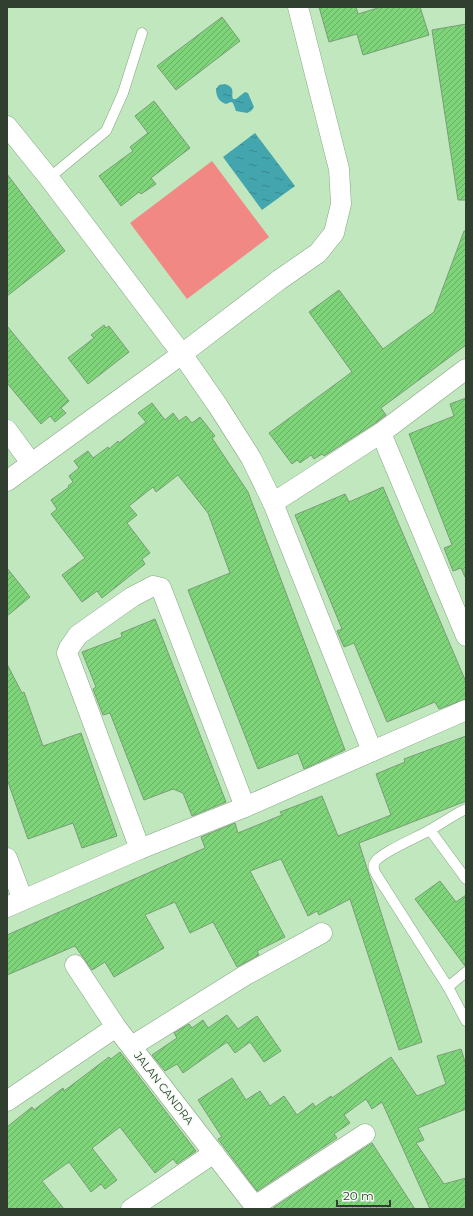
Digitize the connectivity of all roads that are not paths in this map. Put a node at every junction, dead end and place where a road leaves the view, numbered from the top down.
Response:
1 (298, 7) edge
2 (142, 33) dead end
3 (7, 126) edge
4 (49, 178) junction
5 (182, 354) junction
6 (466, 369) edge
7 (7, 430) edge
8 (381, 433) junction
9 (31, 463) junction
10 (7, 481) edge
11 (273, 503) junction
12 (466, 636) edge
13 (466, 710) edge
14 (372, 751) junction
15 (245, 807) junction
16 (466, 809) edge
17 (430, 830) junction
18 (140, 849) junction
19 (7, 858) edge
20 (466, 879) edge
21 (15, 904) edge
22 (322, 932) dead end
23 (75, 965) dead end
24 (466, 972) edge
25 (448, 987) junction
26 (466, 1021) edge
27 (116, 1027) junction
28 (132, 1046) junction
29 (7, 1101) edge
30 (365, 1134) dead end
31 (214, 1153) junction
32 (256, 1207) edge
33 (131, 1209) edge

1 - 5 street
2 - 4 lane
3 - 4 street
4 - 5 street
5 - 9 street
5 - 11 street
6 - 8 street
7 - 9 street
8 - 11 street
8 - 12 street
9 - 10 street
11 - 14 street
13 - 14 street
14 - 15 street
15 - 18 street
15 - 18 street
16 - 17 lane
17 - 20 lane
17 - 25 lane
18 - 21 street
19 - 21 street
22 - 28 street
23 - 27 street, JALAN CANDRA
24 - 25 lane
25 - 26 lane
27 - 28 street, JALAN CANDRA
27 - 29 street
28 - 31 street, JALAN CANDRA
30 - 32 street
31 - 32 street, JALAN CANDRA
31 - 33 street

